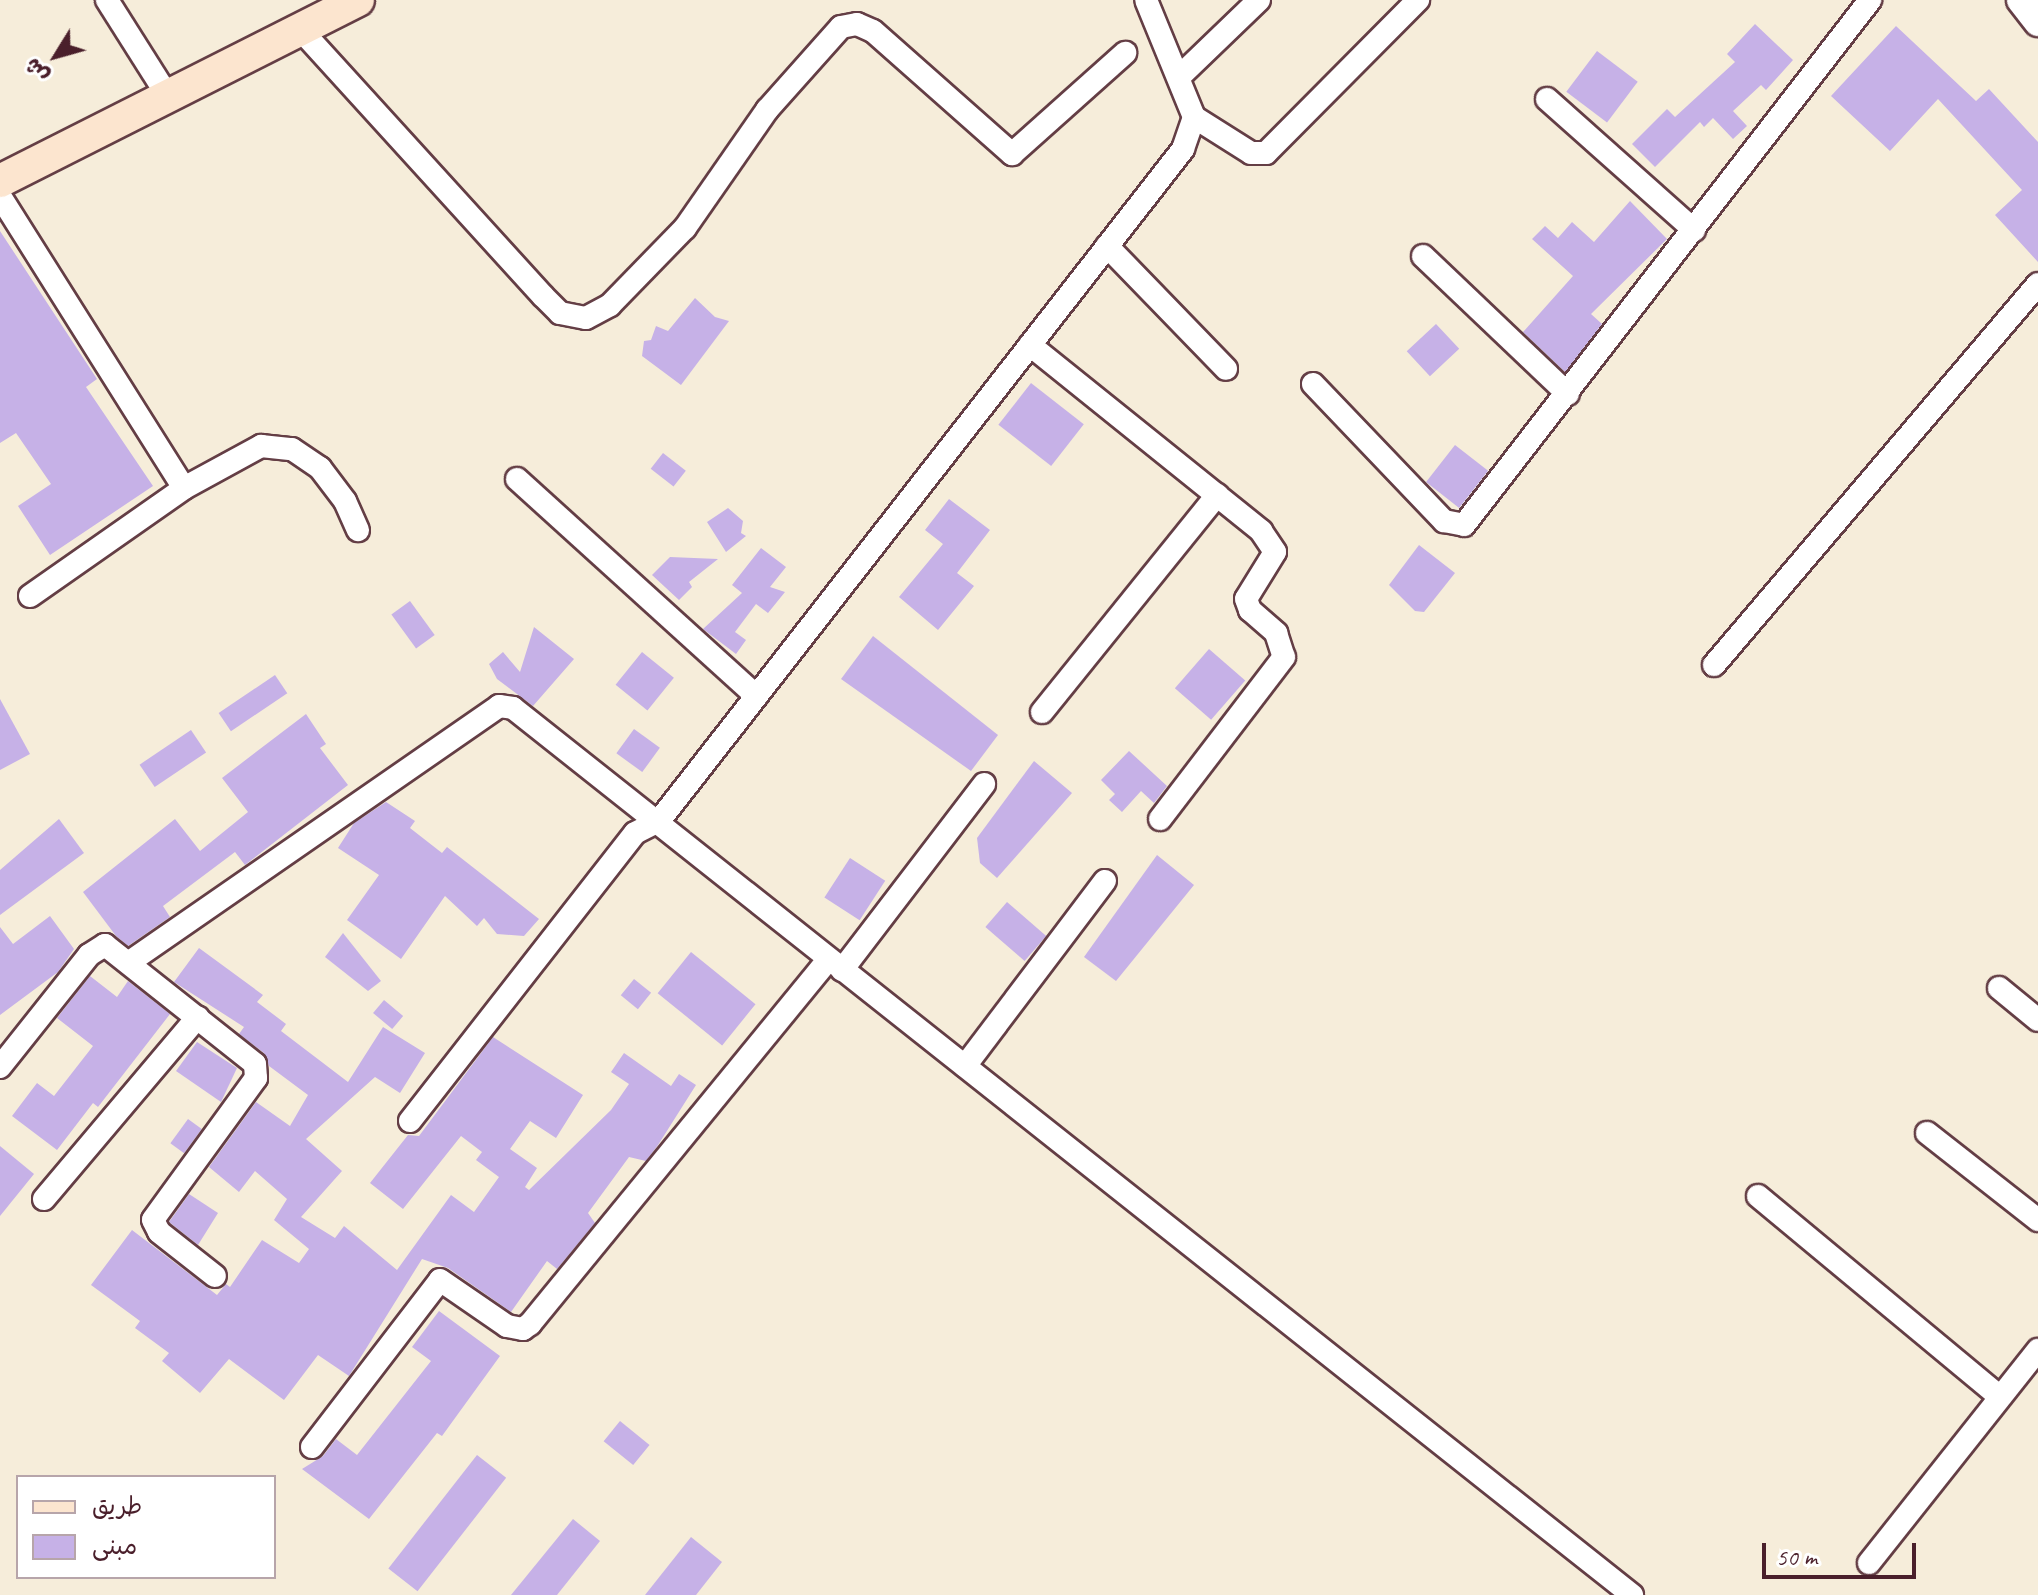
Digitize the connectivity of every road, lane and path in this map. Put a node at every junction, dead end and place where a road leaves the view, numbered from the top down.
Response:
1 (107, 0) edge
2 (358, 0) edge
3 (1146, 0) edge
4 (1259, 0) edge
5 (1418, 0) edge
6 (1870, 0) edge
7 (2021, 0) edge
8 (2038, 22) edge
9 (300, 29) junction
10 (1125, 53) dead end
11 (1179, 77) junction
12 (167, 95) junction
13 (1547, 99) dead end
14 (1194, 117) junction
15 (0, 181) edge
16 (0, 196) edge
17 (1694, 230) junction
18 (1107, 246) junction
19 (1423, 256) dead end
20 (2038, 284) edge
21 (1030, 345) junction
22 (1226, 369) dead end
23 (1313, 384) dead end
24 (1568, 394) junction
25 (517, 479) dead end
26 (184, 488) junction
27 (1217, 495) junction
28 (358, 530) dead end
29 (30, 596) dead end
30 (1714, 665) dead end
31 (756, 696) junction
32 (1042, 712) dead end
33 (984, 784) dead end
34 (1160, 819) dead end
35 (659, 821) junction
36 (1105, 881) dead end
37 (131, 961) junction
38 (835, 965) junction
39 (1999, 988) dead end
40 (198, 1017) junction
41 (2038, 1020) edge
42 (965, 1066) junction
43 (0, 1067) edge
44 (410, 1121) dead end
45 (1927, 1133) dead end
46 (1758, 1196) dead end
47 (44, 1199) dead end
48 (2038, 1220) edge
49 (215, 1276) dead end
50 (2038, 1350) edge
51 (1999, 1396) junction
52 (312, 1447) dead end
53 (1869, 1563) dead end
54 (1632, 1595) edge

1 - 12 street
2 - 9 main road
3 - 11 street
4 - 11 street
5 - 14 street
6 - 17 street
7 - 8 street
9 - 10 street
9 - 12 main road
11 - 14 street
12 - 15 main road
13 - 17 street
14 - 18 street
16 - 26 street
17 - 24 street
18 - 21 street
18 - 22 street
19 - 24 street
20 - 30 street
21 - 27 street
21 - 31 street
23 - 24 street
25 - 31 street
26 - 28 street
26 - 29 street
27 - 32 street
27 - 34 street
31 - 35 street
33 - 38 street
35 - 37 street
35 - 38 street
35 - 44 street
36 - 42 street
37 - 40 street
37 - 43 street
38 - 42 street
38 - 52 street
39 - 41 street
40 - 47 street
40 - 49 street
42 - 54 street
45 - 48 street
46 - 51 street
50 - 51 street
51 - 53 street

